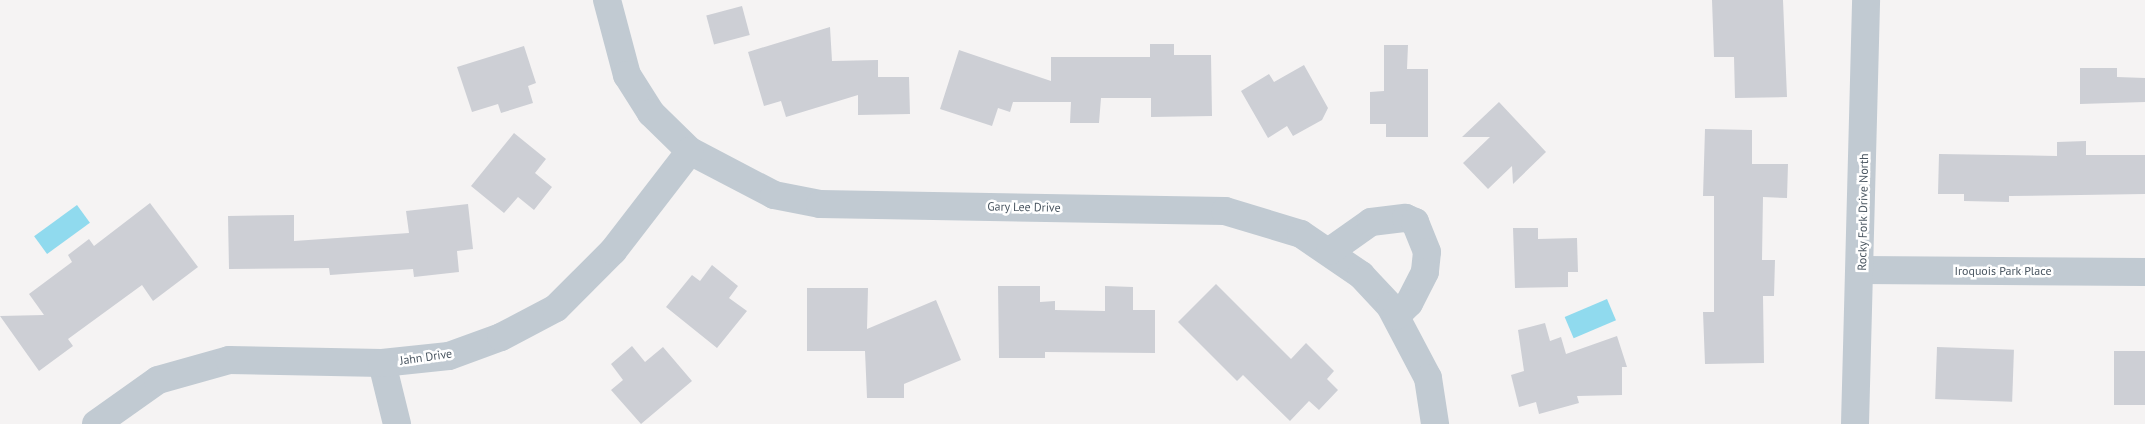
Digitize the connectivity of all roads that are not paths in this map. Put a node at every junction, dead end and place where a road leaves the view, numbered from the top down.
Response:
1 (607, 0) edge
2 (1866, 0) edge
3 (690, 151) junction
4 (1330, 251) junction
5 (1862, 270) junction
6 (2145, 272) edge
7 (1396, 316) junction
8 (382, 363) junction
9 (96, 424) edge
10 (397, 424) edge
11 (1435, 424) edge
12 (1856, 424) edge

1 - 3 street, Gary Lee Drive
2 - 5 street, Rocky Fork Drive North
3 - 4 street, Gary Lee Drive
3 - 8 street, Jahn Drive
4 - 7 street, Gary Lee Drive
4 - 7 street
5 - 6 street, Iroquois Park Place
5 - 12 street, Rocky Fork Drive North
7 - 11 street, Gary Lee Drive
8 - 9 street, Jahn Drive
8 - 10 street

